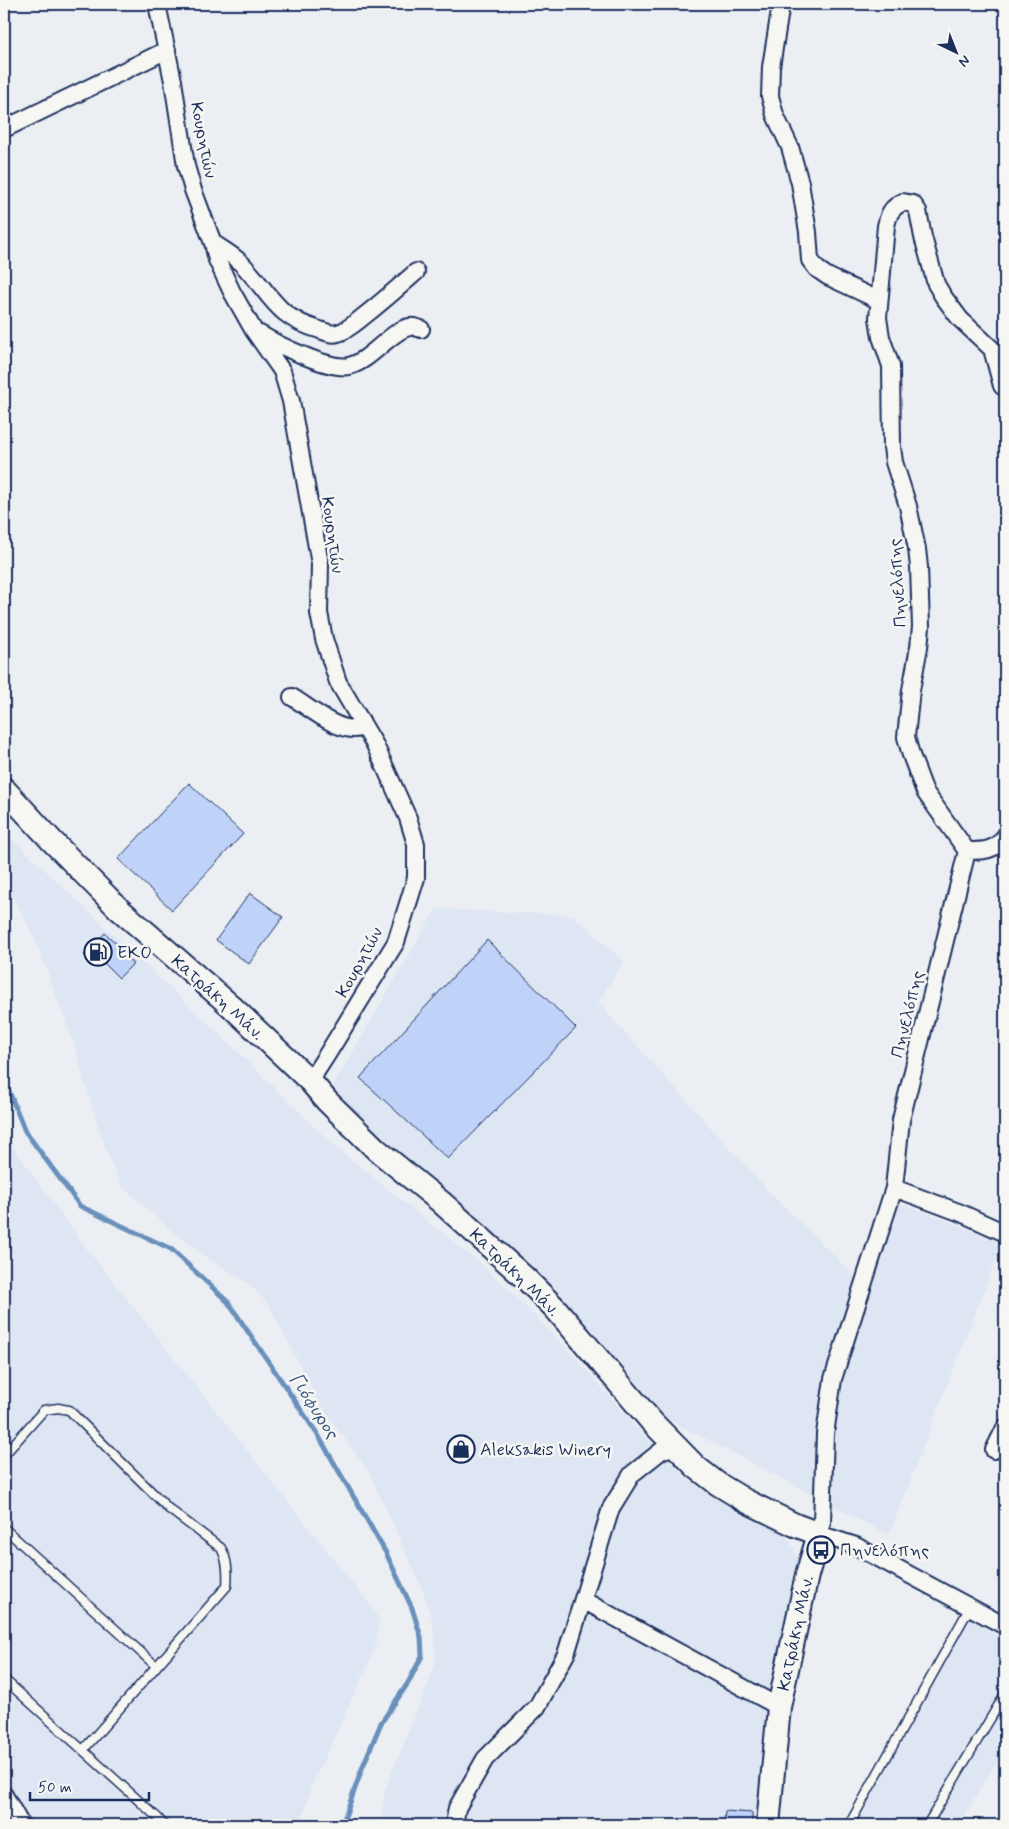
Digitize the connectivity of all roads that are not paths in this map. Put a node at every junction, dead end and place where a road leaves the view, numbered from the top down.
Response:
1 (157, 4) edge
2 (781, 4) edge
3 (167, 50) junction
4 (4, 129) edge
5 (213, 243) junction
6 (416, 272) dead end
7 (878, 300) junction
8 (421, 329) dead end
9 (254, 331) junction
10 (1002, 386) dead end
11 (292, 697) dead end
12 (364, 727) junction
13 (4, 789) edge
14 (1005, 836) edge
15 (967, 850) junction
16 (310, 1081) junction
17 (894, 1188) junction
18 (1005, 1233) edge
19 (1005, 1428) edge
20 (674, 1446) junction
21 (994, 1450) dead end
22 (4, 1455) edge
23 (4, 1528) edge
24 (819, 1534) junction
25 (583, 1600) junction
26 (970, 1607) junction
27 (1005, 1626) edge
28 (156, 1666) junction
29 (4, 1678) edge
30 (1005, 1694) edge
31 (780, 1707) junction
32 (83, 1750) junction
33 (4, 1795) edge
34 (21, 1825) edge
35 (164, 1825) edge
36 (454, 1825) edge
37 (768, 1825) edge
38 (849, 1825) edge
39 (927, 1825) edge

1 - 3 street, Κουρητών
2 - 7 street
3 - 4 street
3 - 5 street, Κουρητών
5 - 6 street
5 - 9 street, Κουρητών
7 - 10 street, Πηνελόπης
7 - 15 street, Πηνελόπης
8 - 9 street
9 - 12 street, Κουρητών
11 - 12 street
12 - 16 street, Κουρητών
13 - 16 street, Κατράκη Μάν.
14 - 15 street
15 - 17 street, Πηνελόπης
16 - 20 street, Κατράκη Μάν.
17 - 18 street
17 - 24 street, Πηνελόπης
19 - 21 street
20 - 24 street, Κατράκη Μάν.
20 - 25 street
22 - 28 lane
23 - 28 lane
24 - 26 street
24 - 31 street, Κατράκη Μάν.
25 - 31 street
25 - 36 street
26 - 27 street
26 - 38 lane
28 - 32 lane
29 - 32 lane
30 - 39 lane
31 - 37 street, Κατράκη Μάν.
32 - 35 lane
33 - 34 street

